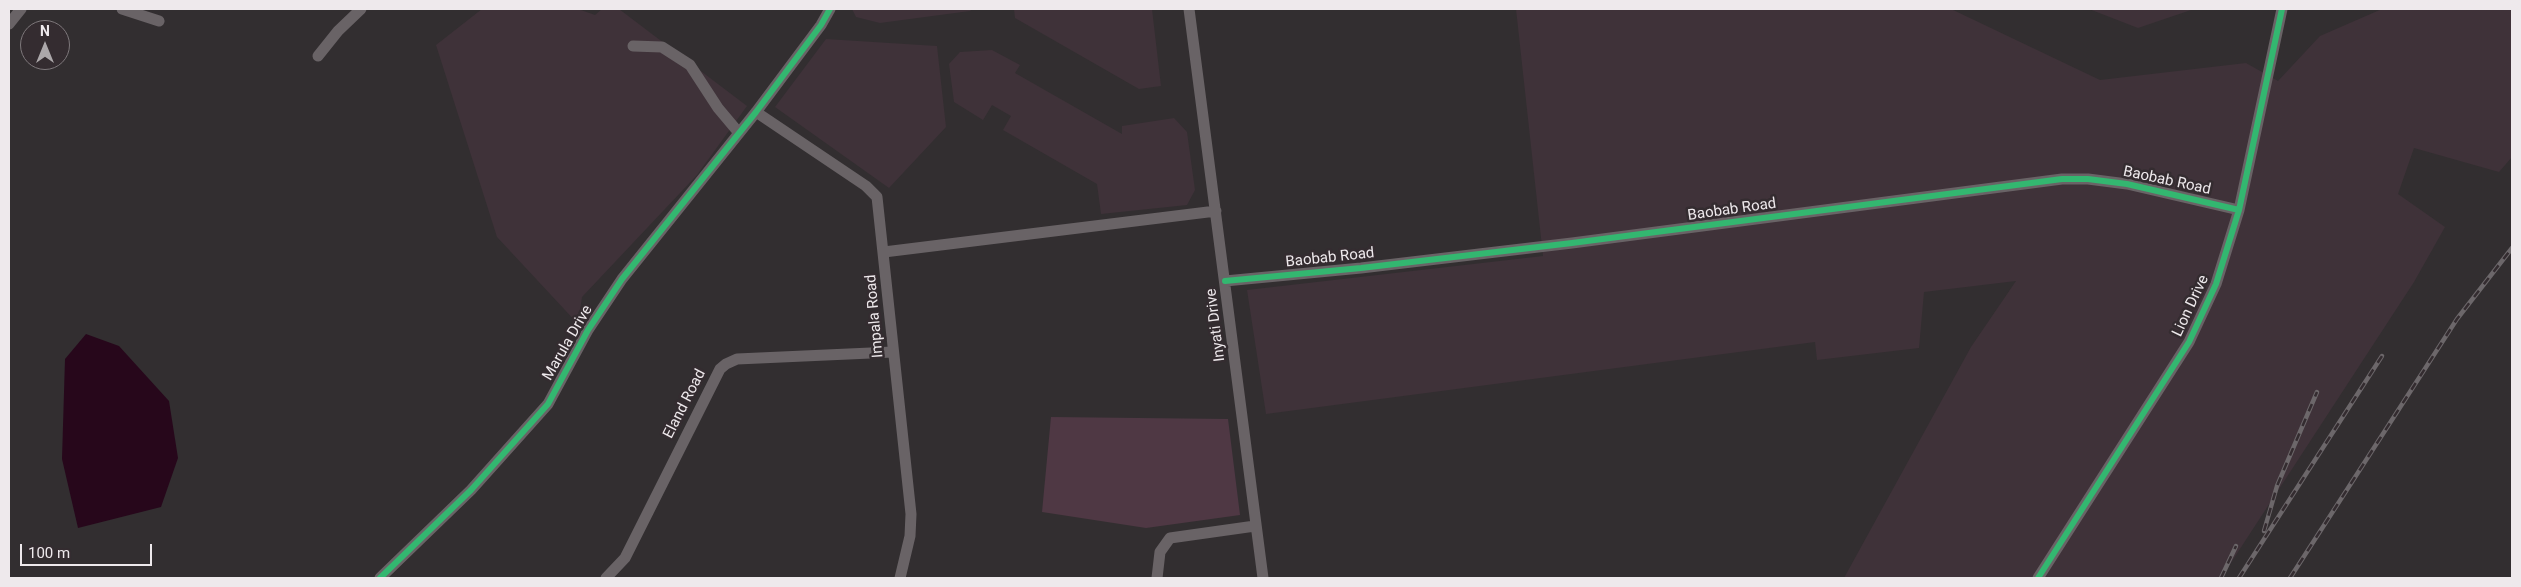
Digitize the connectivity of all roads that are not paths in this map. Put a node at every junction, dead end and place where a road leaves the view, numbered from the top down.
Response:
1 (21, 9) edge
2 (122, 9) edge
3 (360, 9) edge
4 (830, 9) edge
5 (1189, 9) edge
6 (2282, 9) edge
7 (159, 21) dead end
8 (9, 24) edge
9 (633, 46) dead end
10 (318, 56) dead end
11 (756, 112) junction
12 (740, 133) junction
13 (2239, 210) junction
14 (1216, 211) junction
15 (884, 252) junction
16 (1225, 281) junction
17 (893, 352) junction
18 (1255, 526) junction
19 (380, 578) edge
20 (606, 578) edge
21 (900, 578) edge
22 (1157, 578) edge
23 (1263, 578) edge
24 (2038, 578) edge

1 - 8 street
2 - 7 street
3 - 10 street
4 - 11 street, Marula Drive
5 - 14 street, Inyati Drive
6 - 13 street, Lion Drive
9 - 12 street
11 - 12 street, Marula Drive
11 - 15 street, Impala Road
12 - 19 street, Marula Drive
13 - 16 street, Baobab Road
13 - 24 street, Lion Drive
14 - 15 street
14 - 16 street, Inyati Drive
15 - 17 street, Impala Road
16 - 18 street, Inyati Drive
17 - 20 street, Eland Road
17 - 21 street, Impala Road
18 - 22 street
18 - 23 street, Inyati Drive

